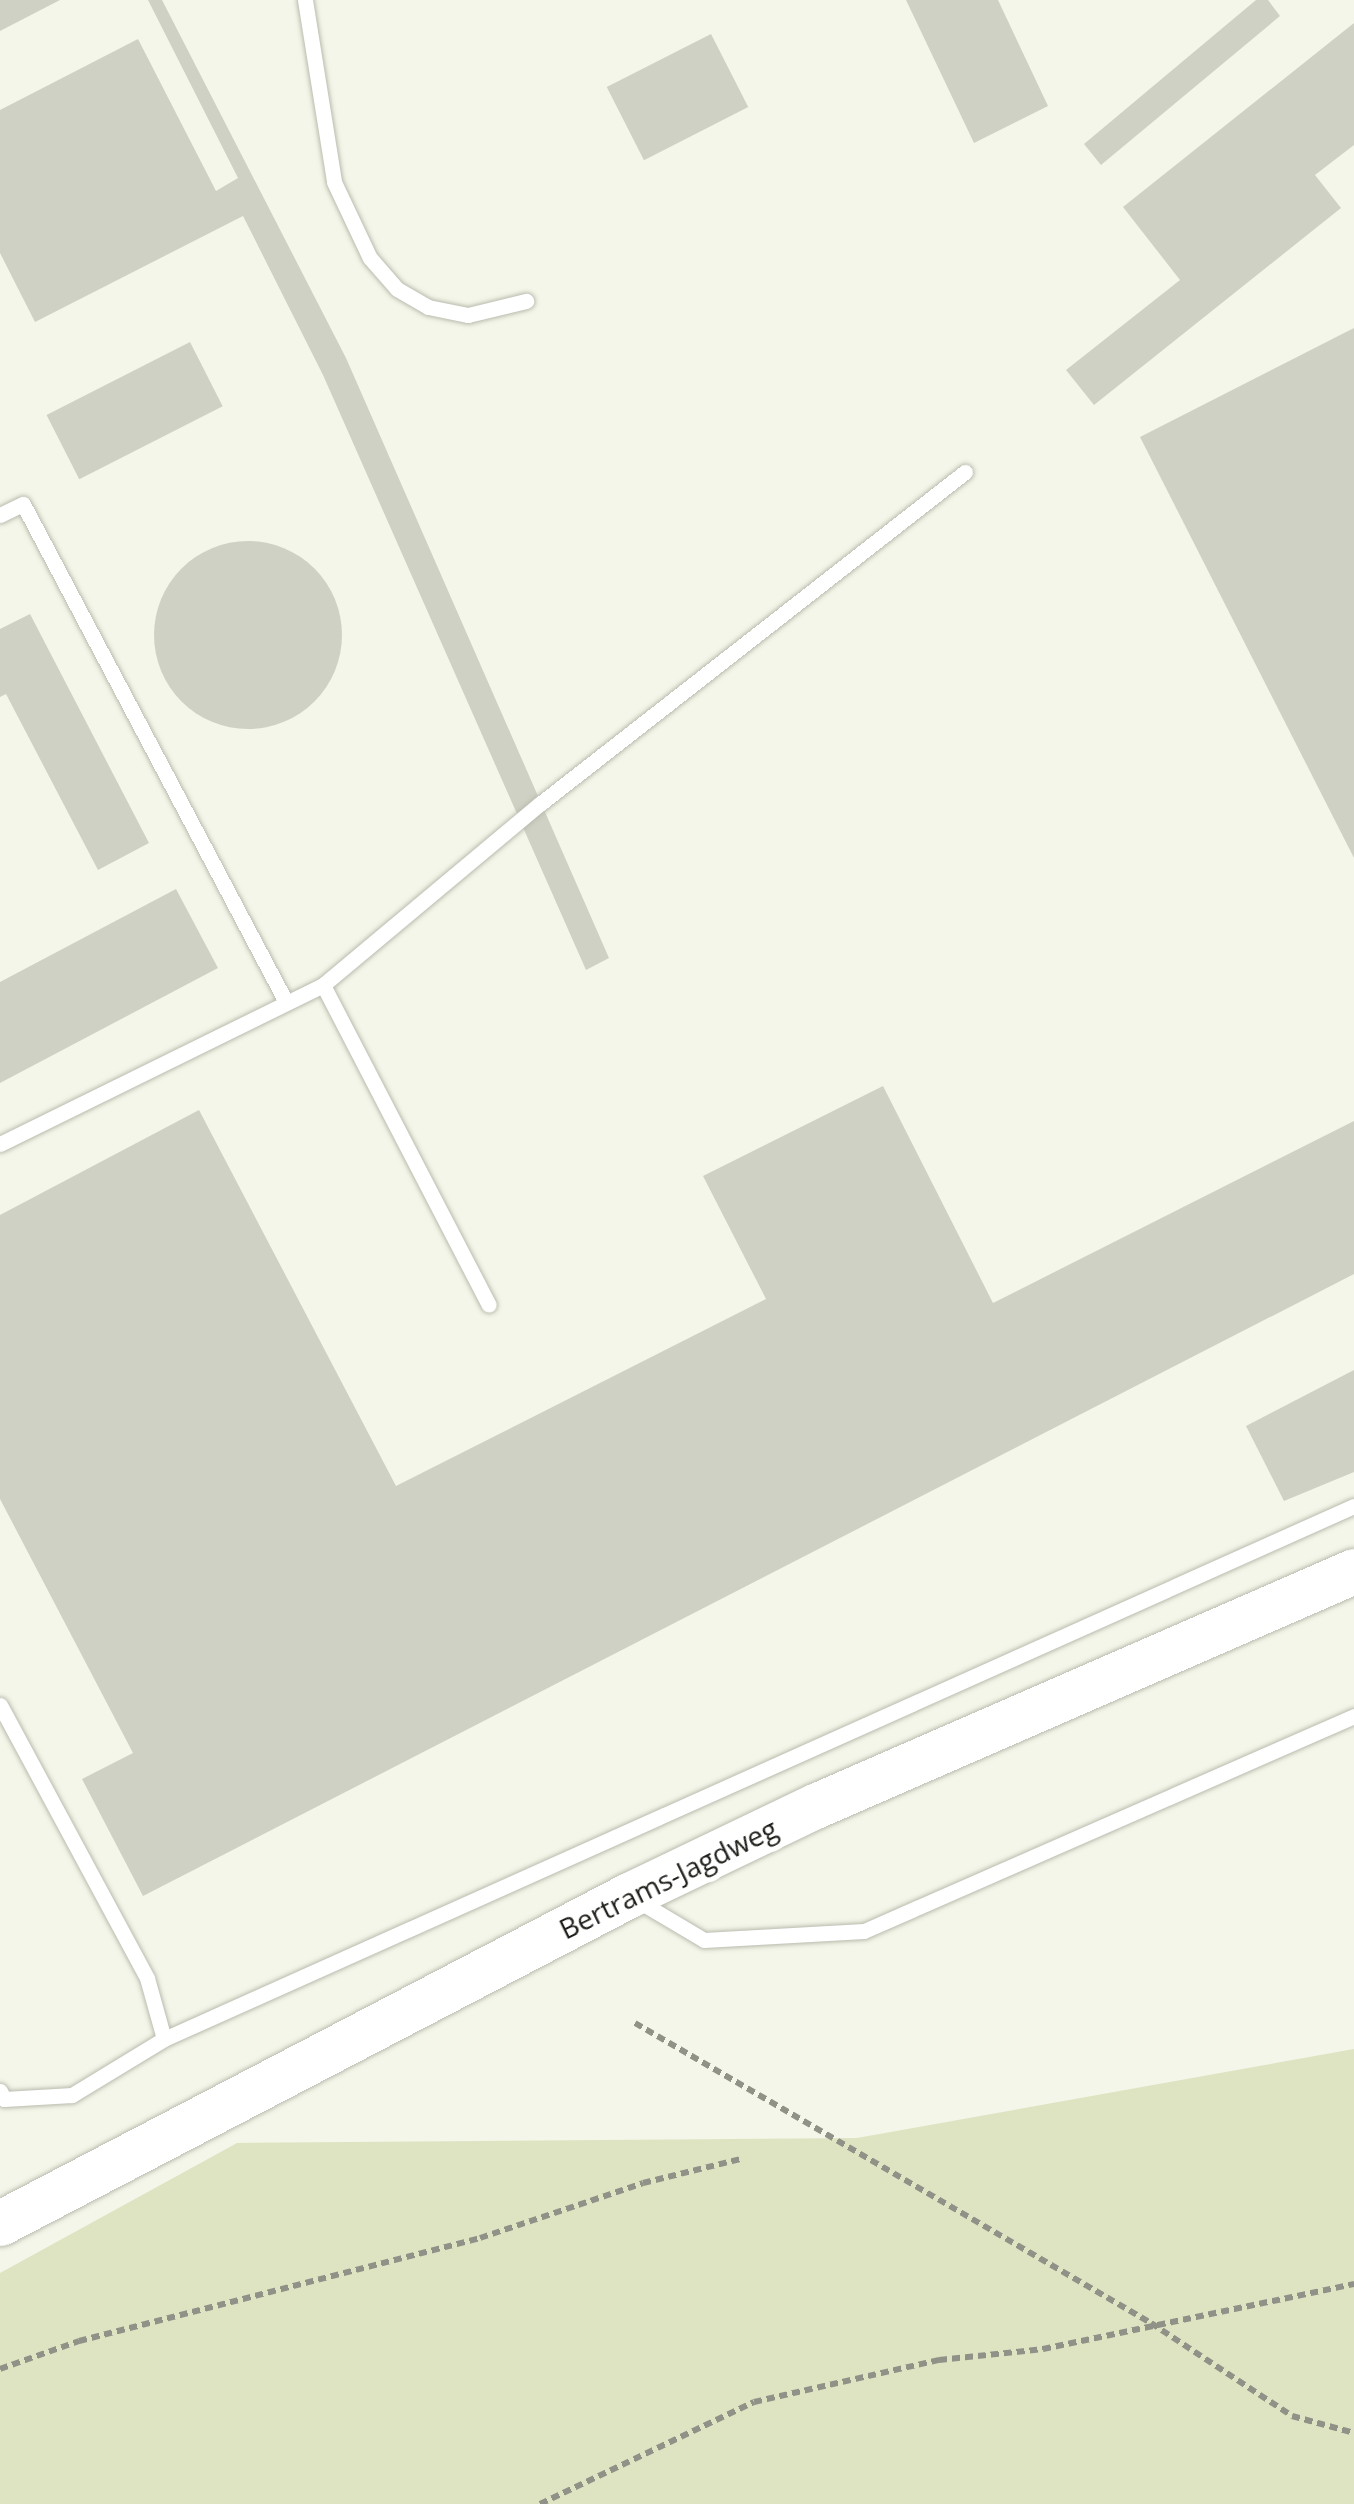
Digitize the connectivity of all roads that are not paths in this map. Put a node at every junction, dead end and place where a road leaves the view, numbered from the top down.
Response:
1 (305, 0) edge
2 (526, 301) dead end
3 (964, 472) dead end
4 (0, 515) edge
5 (323, 985) junction
6 (286, 1002) junction
7 (0, 1144) edge
8 (489, 1305) dead end
9 (1354, 1506) edge
10 (1354, 1570) edge
11 (0, 1705) edge
12 (1354, 1716) edge
13 (629, 1895) junction
14 (164, 2039) junction
15 (0, 2091) edge
16 (0, 2224) edge

1 - 2 lane
3 - 5 lane
4 - 6 lane
5 - 6 lane
5 - 8 lane
6 - 7 lane
9 - 14 lane
10 - 13 main road, Bertrams-Jagdweg
11 - 14 lane
12 - 13 lane
13 - 16 main road, Bertrams-Jagdweg
14 - 15 lane

